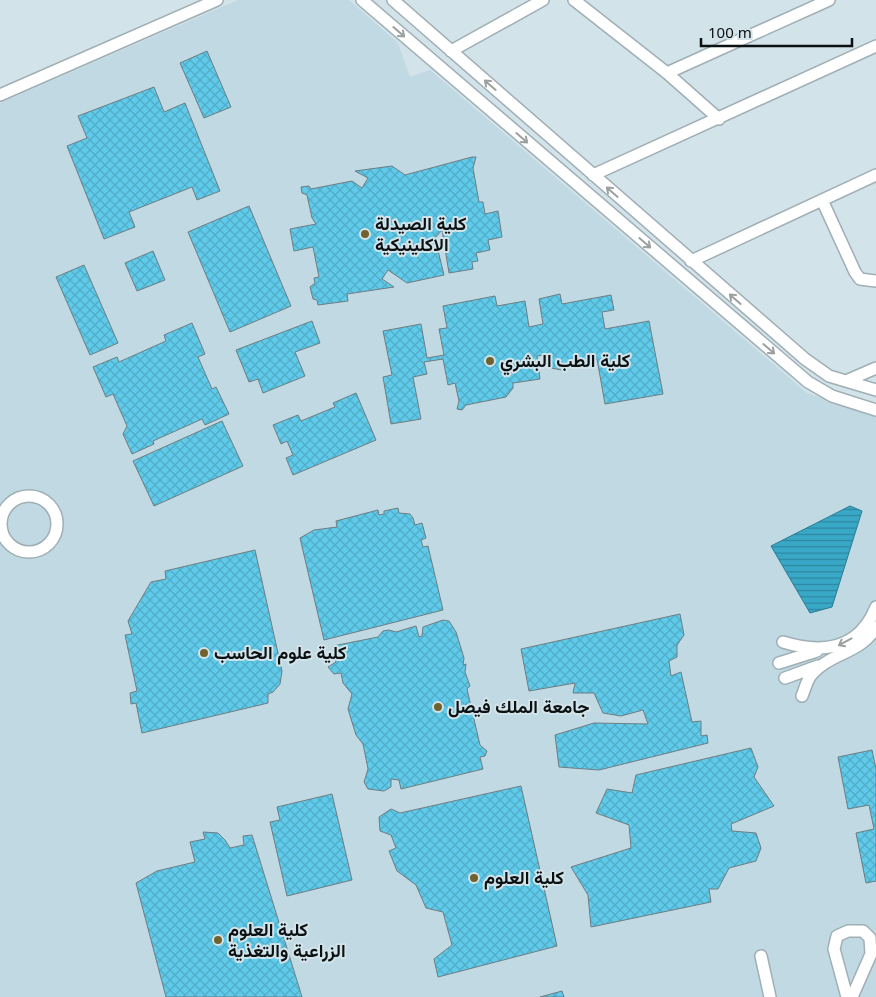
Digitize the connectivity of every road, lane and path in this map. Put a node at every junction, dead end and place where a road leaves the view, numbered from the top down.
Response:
1 (217, 0) edge
2 (362, 0) edge
3 (393, 0) edge
4 (543, 0) edge
5 (574, 0) edge
6 (829, 0) edge
7 (526, 3) edge
8 (876, 46) edge
9 (451, 50) junction
10 (667, 72) junction
11 (0, 95) edge
12 (718, 119) junction
13 (593, 175) junction
14 (876, 175) edge
15 (822, 200) junction
16 (691, 261) junction
17 (876, 281) edge
18 (876, 368) edge
19 (846, 382) junction
20 (876, 390) edge
21 (876, 410) edge
22 (6, 502) edge
23 (1, 527) edge
24 (876, 607) edge
25 (876, 627) edge
26 (783, 642) dead end
27 (821, 649) junction
28 (779, 663) dead end
29 (827, 663) junction
30 (785, 678) dead end
31 (802, 696) dead end
32 (761, 956) dead end
33 (770, 997) edge
34 (847, 997) edge
35 (852, 997) edge

1 - 11 street
2 -> 21 street
3 - 9 street
4 - 7 street
5 - 10 street
6 - 10 street
7 - 9 street
8 - 12 street
13 -> 9 street
10 - 12 street
12 - 13 street
16 -> 13 street
14 - 15 street
15 - 16 street
15 - 17 street
19 -> 16 street
18 - 19 street
19 - 20 street
22 - 23 street
22 - 23 street
24 -> 27 street
25 - 29 street
26 - 27 street
27 - 28 street
29 - 30 street
29 - 31 street
32 - 33 street
34 - 35 street

